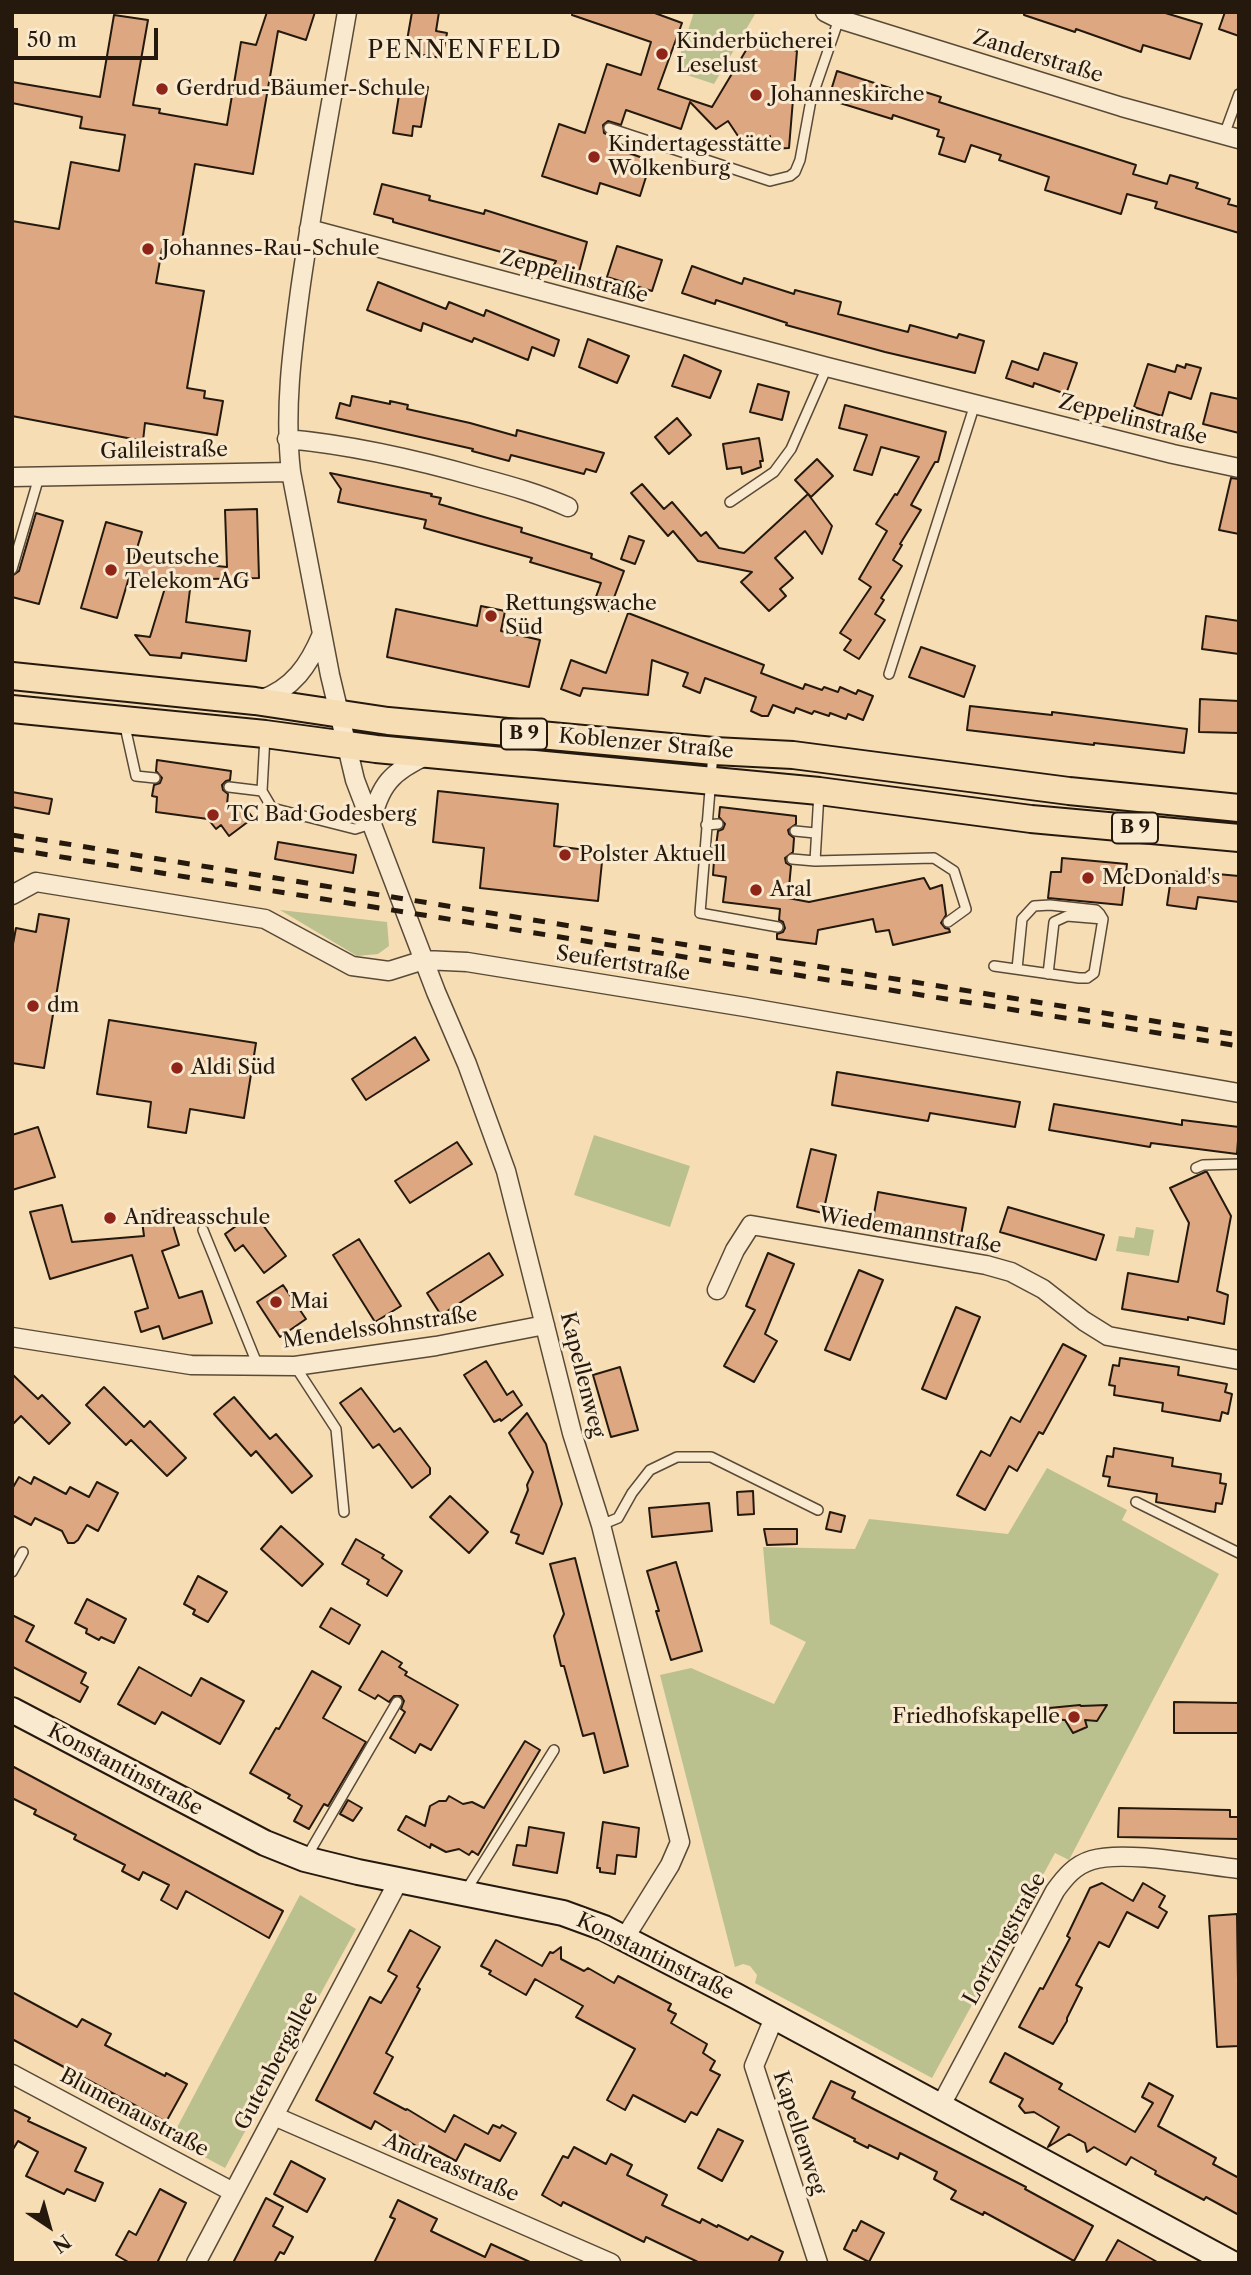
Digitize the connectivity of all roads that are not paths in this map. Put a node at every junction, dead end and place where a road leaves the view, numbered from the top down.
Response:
1 (347, 12) edge
2 (832, 16) edge
3 (1239, 94) edge
4 (609, 128) dead end
5 (1231, 138) edge
6 (309, 229) junction
7 (827, 367) junction
8 (975, 404) junction
9 (287, 439) junction
10 (1239, 468) edge
11 (291, 472) junction
12 (12, 477) edge
13 (39, 477) junction
14 (730, 502) dead end
15 (568, 507) dead end
16 (12, 569) edge
17 (321, 634) junction
18 (889, 674) dead end
19 (14, 676) edge
20 (255, 702) junction
21 (12, 709) edge
22 (338, 713) junction
23 (123, 720) junction
24 (12, 724) edge
25 (265, 734) junction
26 (345, 745) junction
27 (714, 751) junction
28 (430, 754) junction
29 (155, 778) dead end
30 (710, 780) junction
31 (229, 787) dead end
32 (262, 791) junction
33 (819, 791) junction
34 (1239, 808) edge
35 (371, 824) junction
36 (718, 824) dead end
37 (706, 825) junction
38 (795, 831) dead end
39 (815, 833) junction
40 (1239, 838) edge
41 (704, 853) junction
42 (715, 853) dead end
43 (792, 859) dead end
44 (815, 861) junction
45 (12, 895) edge
46 (948, 922) dead end
47 (1102, 923) junction
48 (778, 927) dead end
49 (424, 960) junction
50 (993, 966) dead end
51 (1017, 969) junction
52 (1048, 974) junction
53 (1239, 1094) edge
54 (1239, 1164) edge
55 (1196, 1168) dead end
56 (203, 1230) dead end
57 (717, 1290) dead end
58 (545, 1325) junction
59 (12, 1337) edge
60 (1239, 1360) edge
61 (258, 1366) junction
62 (295, 1366) junction
63 (1136, 1502) dead end
64 (818, 1510) dead end
65 (344, 1512) dead end
66 (601, 1525) junction
67 (23, 1552) dead end
68 (1239, 1553) edge
69 (12, 1572) edge
70 (397, 1702) dead end
71 (12, 1710) edge
72 (554, 1750) dead end
73 (305, 1859) junction
74 (1239, 1869) edge
75 (399, 1880) junction
76 (464, 1894) junction
77 (624, 1939) junction
78 (774, 2018) junction
79 (12, 2074) edge
80 (940, 2107) junction
81 (274, 2116) junction
82 (233, 2192) junction
83 (197, 2263) edge
84 (611, 2263) edge
85 (818, 2263) edge
86 (1231, 2263) edge

1 - 6 street, Kapellenweg
2 - 4 lane
2 - 5 street, Zanderstraße
3 - 5 lane
6 - 7 street, Zeppelinstraße
6 - 9 street, Kapellenweg
7 - 8 street, Zeppelinstraße
7 - 14 lane
8 - 10 street, Zeppelinstraße
8 - 18 lane
9 - 11 street, Kapellenweg
9 - 15 street
11 - 13 street, Galileistraße
11 - 17 street, Kapellenweg
12 - 13 street, Galileistraße
13 - 16 lane
17 - 20 street
17 - 22 street, Kapellenweg
19 - 20 main road, Koblenzer Straße / B 9
20 - 22 main road, Koblenzer Straße / B 9
21 - 23 main road, Koblenzer Straße / B 9
22 - 26 street, Kapellenweg
22 - 27 main road, Koblenzer Straße / B 9
23 - 24 main road
23 - 25 main road, Koblenzer Straße / B 9
23 - 29 lane
25 - 26 main road, Koblenzer Straße / B 9
25 - 32 lane
26 - 28 main road, Koblenzer Straße / B 9
26 - 35 street, Kapellenweg
27 - 30 lane
27 - 34 main road, Koblenzer Straße / B 9
28 - 30 main road, Koblenzer Straße / B 9
28 - 35 street
30 - 33 main road, Koblenzer Straße / B 9
30 - 37 lane
31 - 32 lane
32 - 35 lane
33 - 39 lane
33 - 40 main road, Koblenzer Straße / B 9
35 - 49 street, Kapellenweg
36 - 37 lane
37 - 41 lane
38 - 39 lane
39 - 44 lane
41 - 42 lane
41 - 48 lane
43 - 44 lane
44 - 46 lane
45 - 49 street, Seufertstraße
47 - 51 lane
47 - 52 lane
47 - 52 lane
49 - 53 street, Seufertstraße
49 - 58 street, Kapellenweg
50 - 51 lane
51 - 52 lane
54 - 55 lane
56 - 61 lane
57 - 60 street, Wiedemannstraße
58 - 62 street, Mendelssohnstraße
58 - 66 street, Kapellenweg
59 - 61 street, Mendelssohnstraße
61 - 62 street, Mendelssohnstraße
62 - 65 lane
63 - 68 lane
64 - 66 lane
66 - 77 street, Kapellenweg
67 - 69 lane
70 - 73 lane
71 - 73 main road, Konstantinstraße
72 - 76 lane
73 - 75 main road, Konstantinstraße
74 - 80 street, Lortzingstraße
75 - 76 main road, Konstantinstraße
75 - 81 street, Gutenbergallee
76 - 77 main road, Konstantinstraße
77 - 78 main road, Konstantinstraße
78 - 80 main road, Konstantinstraße
78 - 85 street, Kapellenweg
79 - 82 street, Blumenaustraße
80 - 86 main road, Konstantinstraße
81 - 82 street, Gutenbergallee
81 - 84 street, Andreasstraße
82 - 83 street, Gutenbergallee

